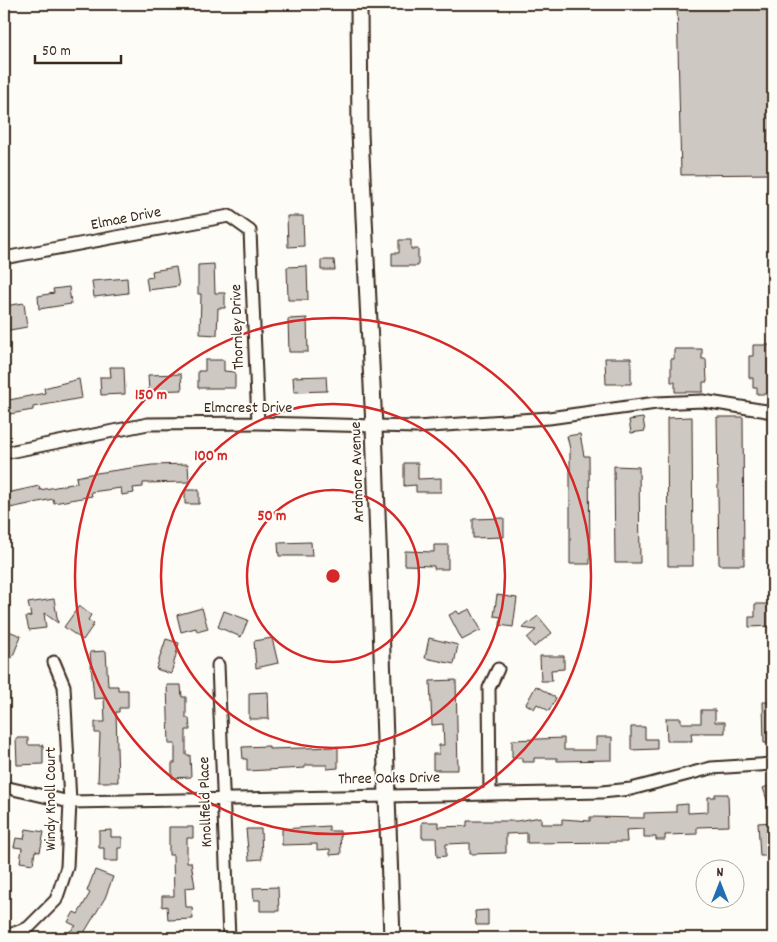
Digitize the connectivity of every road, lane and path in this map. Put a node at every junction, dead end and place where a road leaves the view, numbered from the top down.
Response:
1 (359, 4) edge
2 (250, 231) joint
3 (4, 258) edge
4 (773, 412) edge
5 (258, 423) junction
6 (374, 427) junction
7 (4, 453) edge
8 (54, 662) dead end
9 (218, 665) dead end
10 (498, 669) dead end
11 (773, 764) edge
12 (4, 787) edge
13 (490, 793) junction
14 (387, 795) junction
15 (222, 798) junction
16 (70, 802) junction
17 (4, 937) edge
18 (228, 938) edge
19 (392, 938) edge

1 - 6 main road, Ardmore Avenue
2 - 3 street, Elmae Drive
2 - 5 street, Thornley Drive
4 - 6 street, Elmcrest Drive
5 - 6 street, Elmcrest Drive
5 - 7 street, Elmcrest Drive
6 - 14 main road, Ardmore Avenue
8 - 16 street, Windy Knoll Court
9 - 15 street, Knollfield Place
10 - 13 street
11 - 13 street, Three Oaks Drive
12 - 16 street, Three Oaks Drive
13 - 14 street, Three Oaks Drive
14 - 15 street, Three Oaks Drive
14 - 19 main road, Ardmore Avenue
15 - 16 street, Three Oaks Drive
15 - 18 street, Knollfield Place
16 - 17 street, Windy Knoll Court

